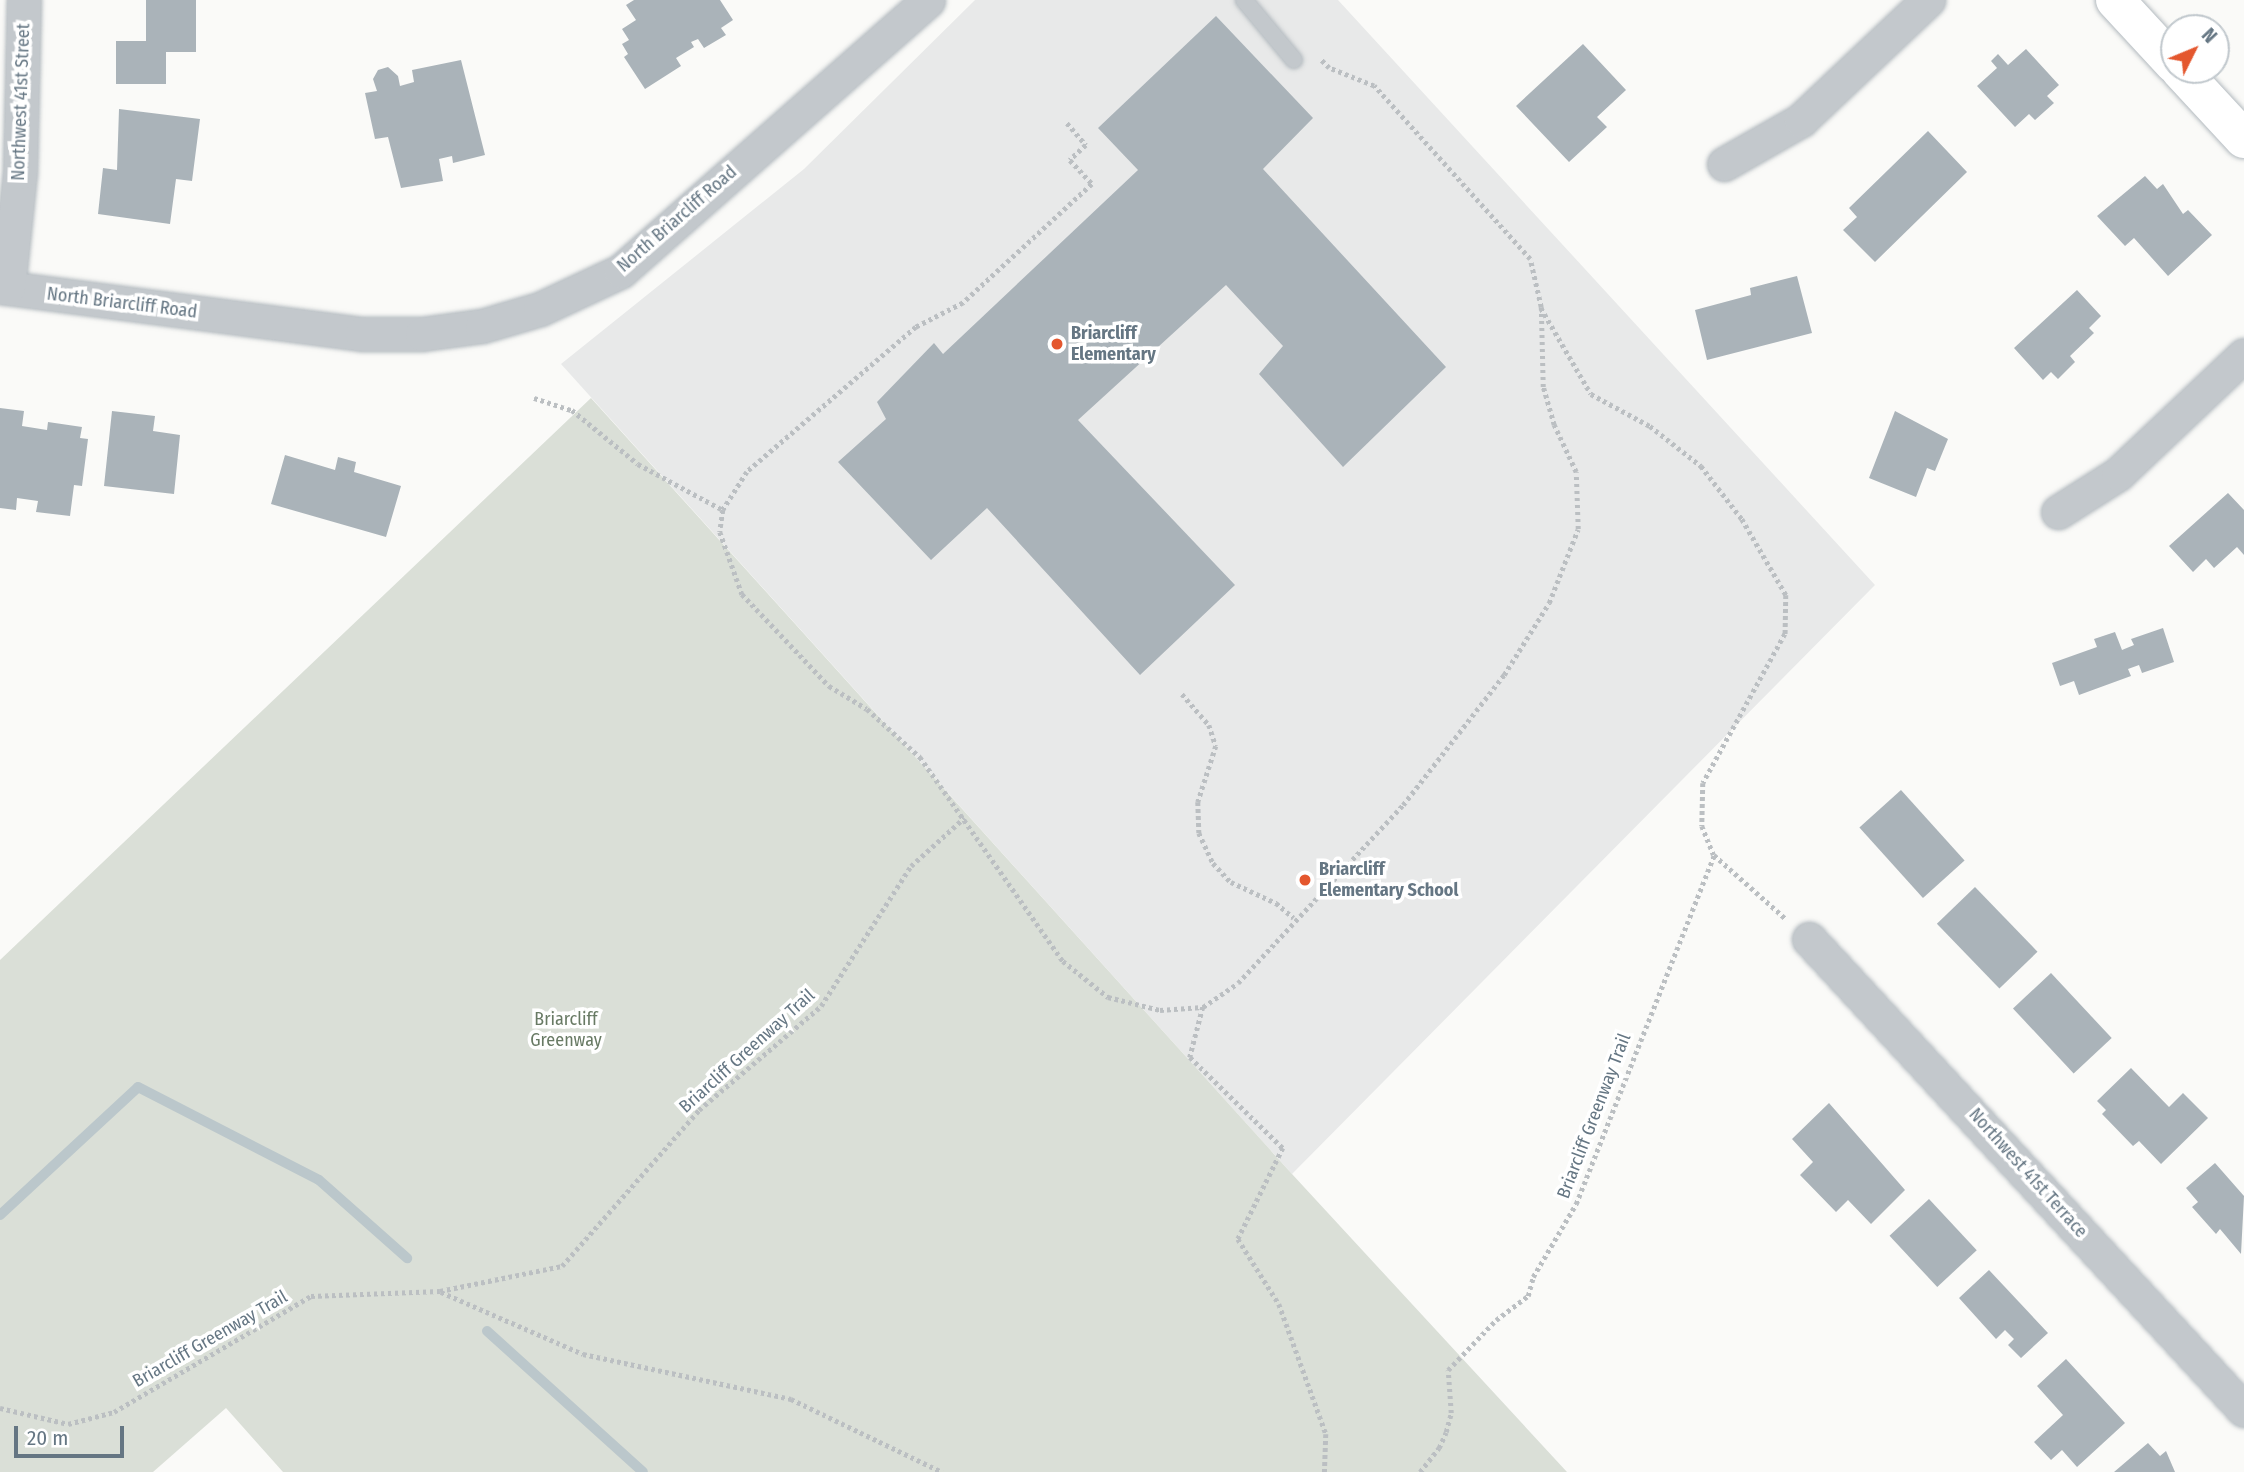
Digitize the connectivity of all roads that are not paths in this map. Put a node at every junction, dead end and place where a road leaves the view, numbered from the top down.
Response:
1 (24, 0) edge
2 (928, 0) edge
3 (1244, 0) edge
4 (1928, 0) edge
5 (2115, 0) edge
6 (2160, 49) edge
7 (1294, 60) dead end
8 (2193, 84) edge
9 (2244, 139) edge
10 (1724, 164) dead end
11 (4, 288) edge
12 (2244, 355) edge
13 (2058, 512) dead end
14 (1800, 931) road end
15 (2244, 1410) edge

1 - 11 street, Northwest 41st Street
2 - 11 street, North Briarcliff Road
3 - 7 lane
4 - 10 street
5 - 6 main road
8 - 9 main road
12 - 13 street
14 - 15 street, Northwest 41st Terrace

